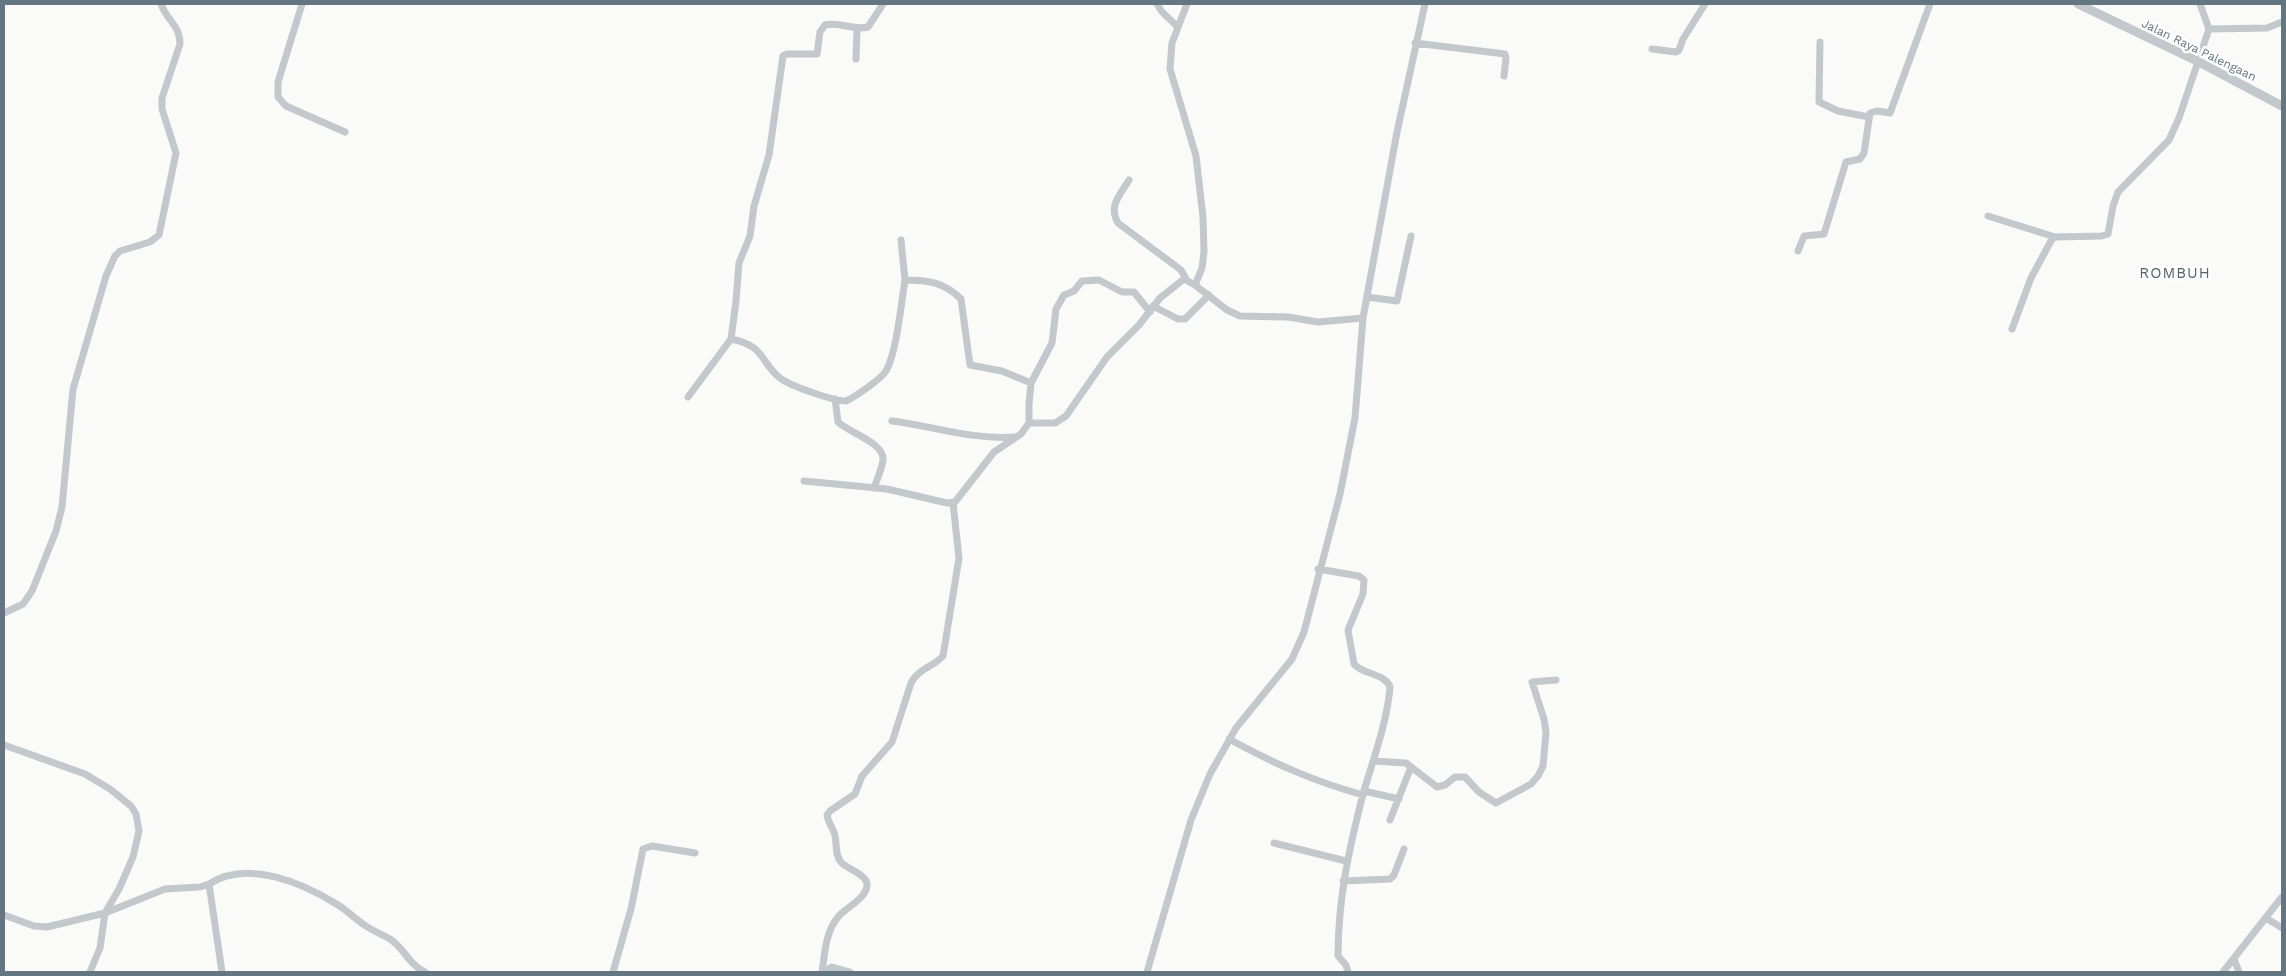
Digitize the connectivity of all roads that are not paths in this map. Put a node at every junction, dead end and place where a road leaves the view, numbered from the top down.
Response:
1 (161, 4) edge
2 (302, 4) edge
3 (883, 4) edge
4 (1157, 4) edge
5 (1187, 4) edge
6 (1425, 4) edge
7 (1705, 4) edge
8 (1930, 4) edge
9 (2078, 4) edge
10 (2200, 4) edge
11 (2282, 22) edge
12 (1177, 26) junction
13 (857, 29) junction
14 (2209, 29) junction
15 (1820, 42) dead end
16 (1415, 43) junction
17 (1652, 49) dead end
18 (856, 59) dead end
19 (2199, 62) junction
20 (1504, 76) dead end
21 (2282, 106) edge
22 (1869, 118) junction
23 (346, 132) dead end
24 (1129, 180) dead end
25 (1988, 216) dead end
26 (1410, 236) dead end
27 (2055, 237) junction
28 (901, 240) dead end
29 (1798, 251) dead end
30 (1186, 279) junction
31 (905, 280) junction
32 (1196, 285) junction
33 (1209, 295) junction
34 (1367, 297) junction
35 (1151, 309) junction
36 (1363, 318) junction
37 (2012, 329) dead end
38 (731, 339) junction
39 (1031, 383) junction
40 (688, 397) dead end
41 (835, 399) junction
42 (892, 421) dead end
43 (1030, 423) junction
44 (1018, 436) junction
45 (804, 481) dead end
46 (874, 488) junction
47 (953, 503) junction
48 (1318, 569) junction
49 (4, 614) edge
50 (1556, 680) dead end
51 (1229, 739) junction
52 (4, 745) edge
53 (1373, 762) junction
54 (1411, 767) junction
55 (1364, 793) junction
56 (1399, 799) junction
57 (1390, 820) dead end
58 (1274, 843) dead end
59 (1404, 849) dead end
60 (696, 852) dead end
61 (1346, 861) junction
62 (1343, 881) junction
63 (209, 884) junction
64 (2282, 897) edge
65 (106, 913) junction
66 (4, 915) edge
67 (2266, 918) junction
68 (2282, 928) edge
69 (2234, 959) junction
70 (90, 972) edge
71 (222, 972) edge
72 (426, 972) edge
73 (613, 972) edge
74 (823, 972) edge
75 (850, 972) edge
76 (1147, 972) edge
77 (1348, 972) edge
78 (2223, 972) edge
79 (2239, 972) edge

1 - 49 street
2 - 23 street
3 - 13 street
4 - 12 street
5 - 12 street
6 - 16 street
7 - 17 street
8 - 22 street
9 - 19 street, Jalan Raya Palengaan
10 - 14 street
11 - 14 street
12 - 32 street
13 - 18 street
13 - 38 street
14 - 19 street
15 - 22 street
16 - 20 street
16 - 34 street
19 - 21 street, Jalan Raya Palengaan
19 - 27 street
22 - 29 street
24 - 30 street
25 - 27 street
26 - 34 street
27 - 37 street
28 - 31 street
30 - 32 street
30 - 35 street
31 - 39 street
31 - 41 street
32 - 33 street
33 - 35 street
33 - 36 street
34 - 36 street
35 - 39 street
35 - 43 street
36 - 48 street
38 - 40 street
38 - 41 street
39 - 43 street
41 - 46 street
42 - 44 street
43 - 44 street
44 - 47 street
45 - 46 street
46 - 47 street
47 - 74 street
48 - 51 street
48 - 53 street
50 - 54 street
51 - 55 street
51 - 76 street
52 - 65 street
53 - 54 street
53 - 55 street
54 - 56 street
55 - 56 street
55 - 61 street
56 - 57 street
58 - 61 street
59 - 62 street
60 - 73 street
61 - 62 street
62 - 77 street
63 - 65 street
63 - 71 street
63 - 72 street
64 - 67 street
65 - 66 street
65 - 70 street
67 - 68 street
67 - 69 street
69 - 78 street
69 - 79 street
74 - 75 street

